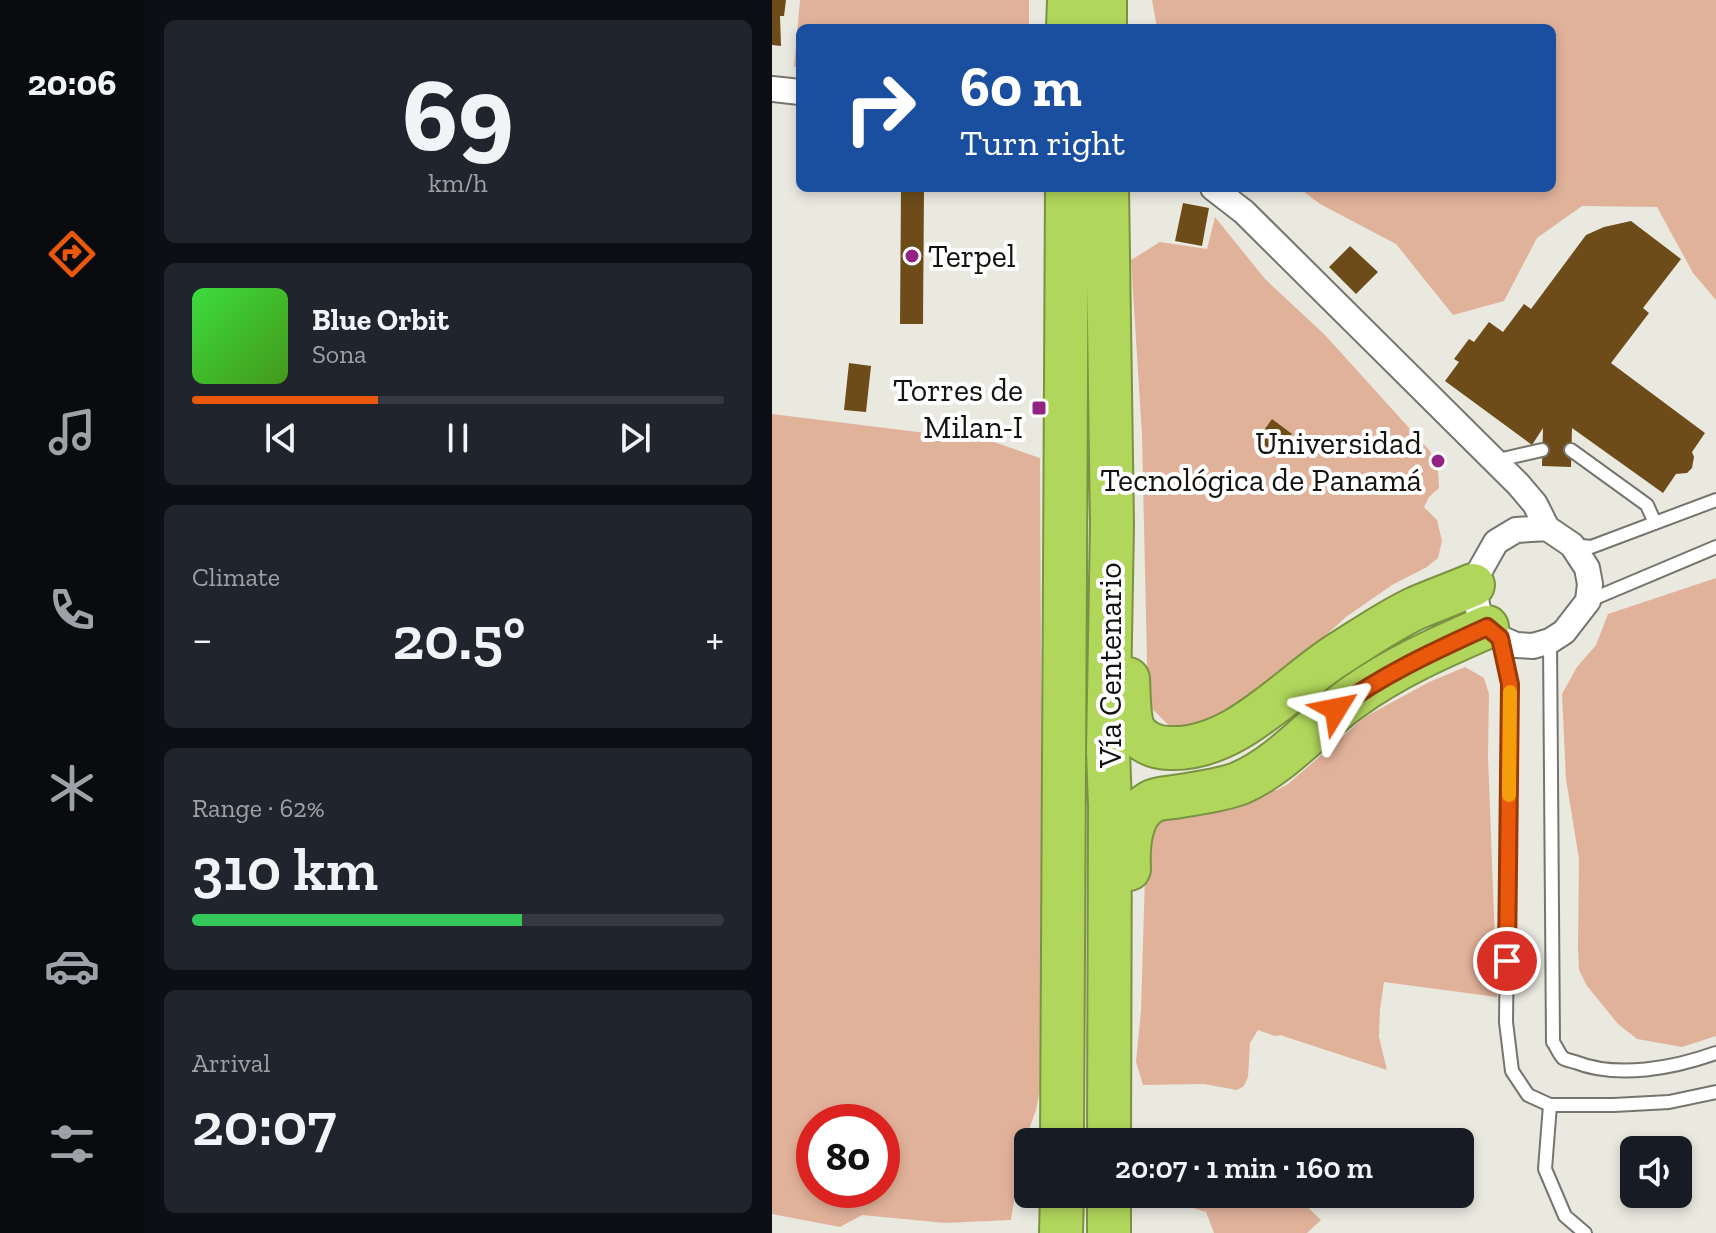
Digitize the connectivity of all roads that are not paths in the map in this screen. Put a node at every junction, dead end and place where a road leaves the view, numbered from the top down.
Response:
1 (1069, 0) edge
2 (1105, 0) edge
3 (1068, 24) edge
4 (1105, 24) edge
5 (772, 89) edge
6 (796, 92) edge
7 (1067, 192) edge
8 (1107, 192) edge
9 (1218, 192) edge
10 (1542, 450) dead end
11 (1571, 450) dead end
12 (1494, 461) junction
13 (1716, 500) edge
14 (1655, 523) junction
15 (1112, 525) junction
16 (1547, 528) junction
17 (1572, 545) junction
18 (1716, 547) edge
19 (1473, 585) junction
20 (1588, 601) junction
21 (1493, 632) junction
22 (1550, 641) junction
23 (1110, 958) junction
24 (1716, 1053) edge
25 (1716, 1092) edge
26 (1550, 1105) junction
27 (1062, 1128) edge
28 (1109, 1128) edge
29 (1062, 1208) edge
30 (1109, 1208) edge
31 (1061, 1233) edge
32 (1109, 1233) edge
33 (1585, 1233) edge

1 - 3 highway
2 - 4 highway
5 - 6 street
7 - 27 highway, Vía Centenario
8 - 15 highway, Vía Centenario
9 - 12 street
10 - 12 lane
11 - 14 lane
12 - 16 street
13 - 14 lane
14 - 17 lane
15 - 19 highway
15 - 23 highway, Vía Centenario
16 - 17 street
16 - 19 street
17 - 20 street
18 - 20 lane
19 - 21 street
20 - 22 street
21 - 22 street
21 - 23 highway
21 - 26 lane
22 - 24 lane
23 - 28 highway, Vía Centenario
25 - 26 lane
26 - 33 lane
29 - 31 highway
30 - 32 highway

